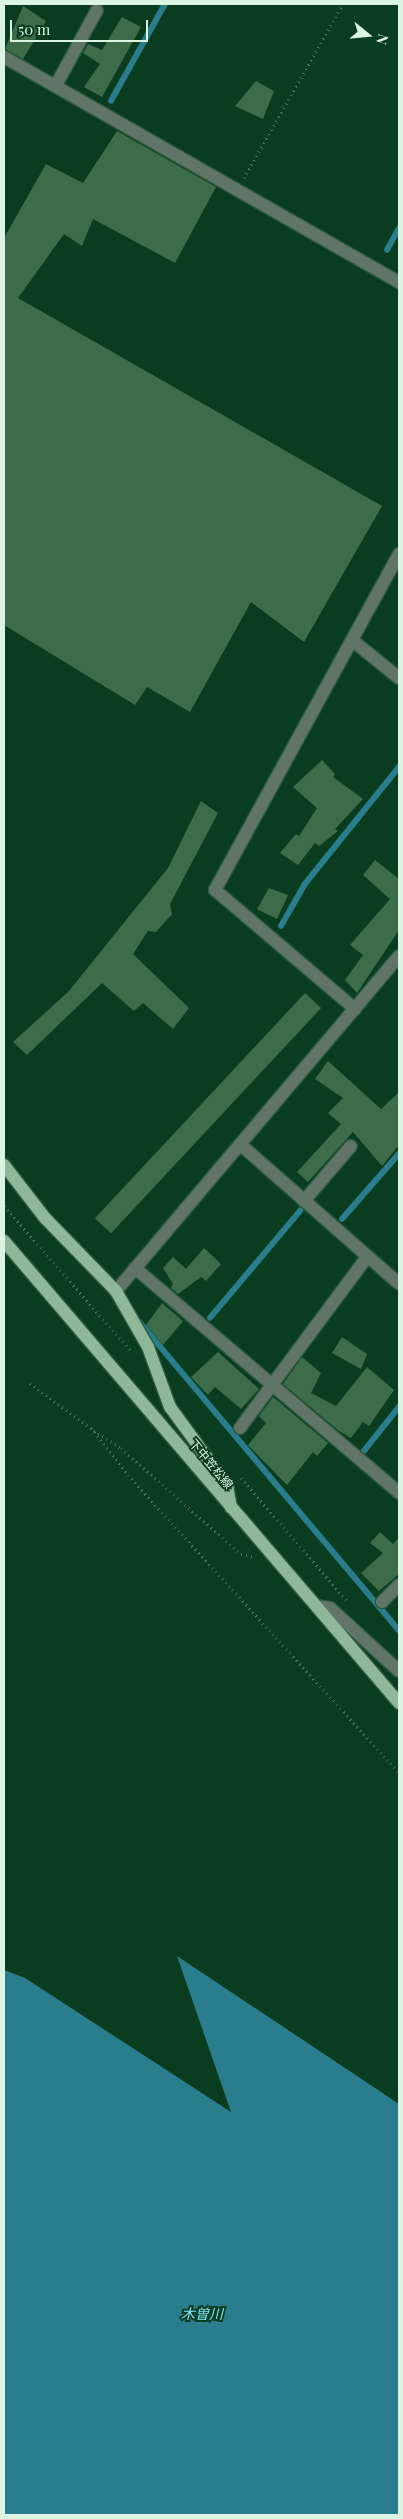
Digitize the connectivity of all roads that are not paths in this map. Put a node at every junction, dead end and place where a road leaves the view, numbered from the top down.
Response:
1 (97, 10) dead end
2 (4, 57) edge
3 (56, 85) junction
4 (399, 282) edge
5 (399, 554) edge
6 (352, 640) junction
7 (399, 678) edge
8 (399, 956) edge
9 (355, 1009) junction
10 (241, 1145) junction
11 (351, 1146) dead end
12 (4, 1165) edge
13 (304, 1201) junction
14 (4, 1241) edge
15 (367, 1257) junction
16 (136, 1268) junction
17 (399, 1284) edge
18 (116, 1291) junction
19 (271, 1384) junction
20 (240, 1428) dead end
21 (399, 1493) edge
22 (232, 1510) junction
23 (399, 1585) edge
24 (382, 1602) dead end
25 (316, 1606) junction
26 (399, 1671) edge
27 (399, 1703) edge

1 - 3 street
2 - 3 street
3 - 4 street
5 - 6 street
6 - 7 street
6 - 9 street
8 - 9 street
9 - 10 street
10 - 13 street
10 - 16 street
11 - 13 street
12 - 18 main road
13 - 15 street
14 - 22 main road, 下中笠松線
15 - 17 street
15 - 19 street
16 - 18 street
16 - 19 street
18 - 22 main road
19 - 20 street
19 - 21 street
22 - 25 main road, 下中笠松線
23 - 24 street
25 - 26 street
25 - 27 main road, 下中笠松線

